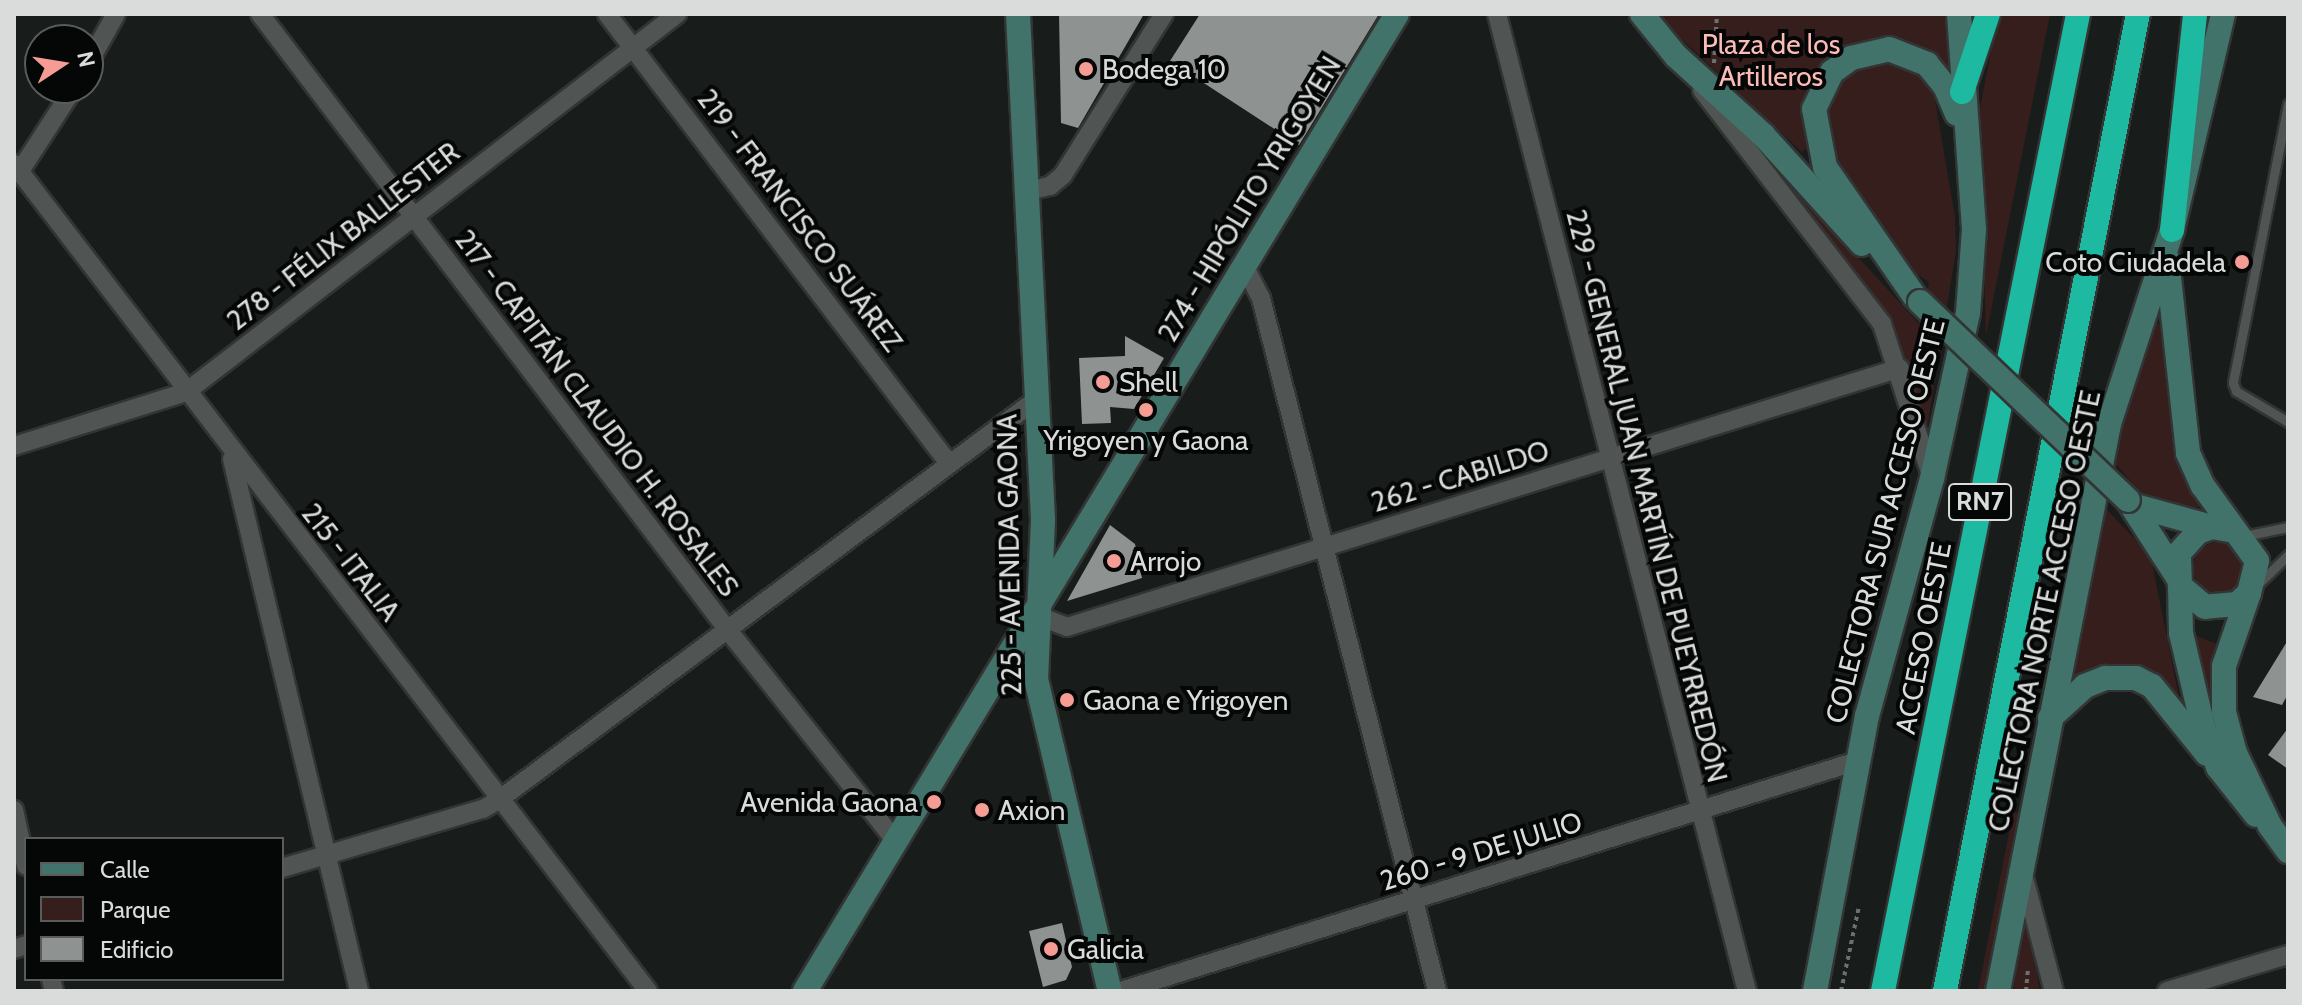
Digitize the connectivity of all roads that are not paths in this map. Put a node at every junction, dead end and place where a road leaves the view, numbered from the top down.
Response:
1 (116, 14) edge
2 (260, 14) edge
3 (607, 14) edge
4 (677, 14) edge
5 (1018, 14) edge
6 (1164, 14) edge
7 (1397, 14) edge
8 (1497, 14) edge
9 (1642, 14) edge
10 (1959, 14) edge
11 (1988, 14) edge
12 (2078, 14) edge
13 (2138, 14) edge
14 (2195, 14) edge
15 (2223, 14) edge
16 (104, 35) edge
17 (633, 48) junction
18 (1676, 56) junction
19 (1962, 92) junction
20 (63, 104) edge
21 (2288, 104) edge
22 (1968, 148) junction
23 (17, 168) edge
24 (1028, 191) junction
25 (413, 219) junction
26 (2169, 239) junction
27 (1244, 265) junction
28 (1918, 299) junction
29 (1900, 368) junction
30 (186, 392) junction
31 (1037, 399) junction
32 (2288, 422) edge
33 (14, 446) edge
34 (231, 452) junction
35 (1609, 459) junction
36 (947, 461) junction
37 (1932, 479) junction
38 (2130, 503) junction
39 (2288, 527) edge
40 (2230, 532) junction
41 (1324, 548) junction
42 (2288, 555) edge
43 (2178, 581) junction
44 (2251, 590) junction
45 (1036, 615) junction
46 (727, 629) junction
47 (2050, 718) junction
48 (1857, 761) junction
49 (2218, 767) junction
50 (500, 799) junction
51 (14, 810) edge
52 (1699, 813) junction
53 (2270, 826) junction
54 (895, 840) junction
55 (2288, 851) edge
56 (326, 854) junction
57 (24, 857) edge
58 (284, 867) edge
59 (2022, 871) junction
60 (1413, 901) junction
61 (2288, 955) edge
62 (359, 991) edge
63 (648, 991) edge
64 (805, 991) edge
65 (1110, 991) edge
66 (1121, 991) edge
67 (1437, 991) edge
68 (1747, 991) edge
69 (1815, 991) edge
70 (1883, 991) edge
71 (1945, 991) edge
72 (1998, 991) edge
73 (2054, 991) edge
74 (2167, 991) edge

1 - 16 street
2 - 25 street, 217 - CAPITÁN CLAUDIO H. ROSALES
3 - 17 street, 219 - FRANCISCO SUÁREZ
4 - 17 street, 278 - FÉLIX BALLESTER
5 - 24 street, 225 - AVENIDA GAONA
6 - 24 street
7 - 27 street, 274 - HIPÓLITO YRIGOYEN
8 - 35 street, 229 - GENERAL JUAN MARTÍN DE PUEYRREDÓN
9 - 18 street
10 - 19 street, COLECTORA SUR ACCESO OESTE
11 - 19 highway
12 - 70 highway, ACCESO OESTE / RN7
13 - 71 highway, RN7
14 - 26 highway
15 - 26 street, COLECTORA NORTE ACCESO OESTE
17 - 25 street, 278 - FÉLIX BALLESTER
17 - 36 street, 219 - FRANCISCO SUÁREZ
18 - 28 street
18 - 29 street
19 - 22 street, COLECTORA SUR ACCESO OESTE
20 - 23 street
21 - 32 lane
22 - 28 street
22 - 37 street, COLECTORA SUR ACCESO OESTE
23 - 30 street, 215 - ITALIA
24 - 31 street, 225 - AVENIDA GAONA
25 - 30 street, 278 - FÉLIX BALLESTER
25 - 46 street, 217 - CAPITÁN CLAUDIO H. ROSALES
26 - 40 street
26 - 47 street, COLECTORA NORTE ACCESO OESTE
27 - 41 street
27 - 45 street, 274 - HIPÓLITO YRIGOYEN
28 - 38 street, bridge
29 - 35 street, 262 - CABILDO
29 - 37 street
30 - 33 street, 278 - FÉLIX BALLESTER
30 - 34 street, 215 - ITALIA
31 - 36 street
31 - 45 street, 225 - AVENIDA GAONA
34 - 50 street, 215 - ITALIA
34 - 56 street
35 - 41 street, 262 - CABILDO
35 - 52 street, 229 - GENERAL JUAN MARTÍN DE PUEYRREDÓN
36 - 46 street
37 - 48 street, COLECTORA SUR ACCESO OESTE
38 - 40 street
38 - 43 street
39 - 40 lane
40 - 43 street
40 - 44 street
41 - 45 street, 262 - CABILDO
41 - 60 street
42 - 44 lane
43 - 44 street
43 - 49 street
44 - 53 street
45 - 54 street, 274 - HIPÓLITO YRIGOYEN
45 - 65 street, 225 - AVENIDA GAONA
46 - 50 street
46 - 54 street, 217 - CAPITÁN CLAUDIO H. ROSALES
47 - 49 street
47 - 59 street, COLECTORA NORTE ACCESO OESTE
48 - 52 street, 260 - 9 DE JULIO
48 - 69 street, COLECTORA SUR ACCESO OESTE
49 - 53 street
50 - 56 street
50 - 63 street, 215 - ITALIA
51 - 57 street
52 - 60 street, 260 - 9 DE JULIO
52 - 68 street, 229 - GENERAL JUAN MARTÍN DE PUEYRREDÓN
53 - 55 street
54 - 64 street, 274 - HIPÓLITO YRIGOYEN
56 - 58 street
56 - 62 street
59 - 72 street, COLECTORA NORTE ACCESO OESTE
59 - 73 street
60 - 66 street, 260 - 9 DE JULIO
60 - 67 street
61 - 74 street

